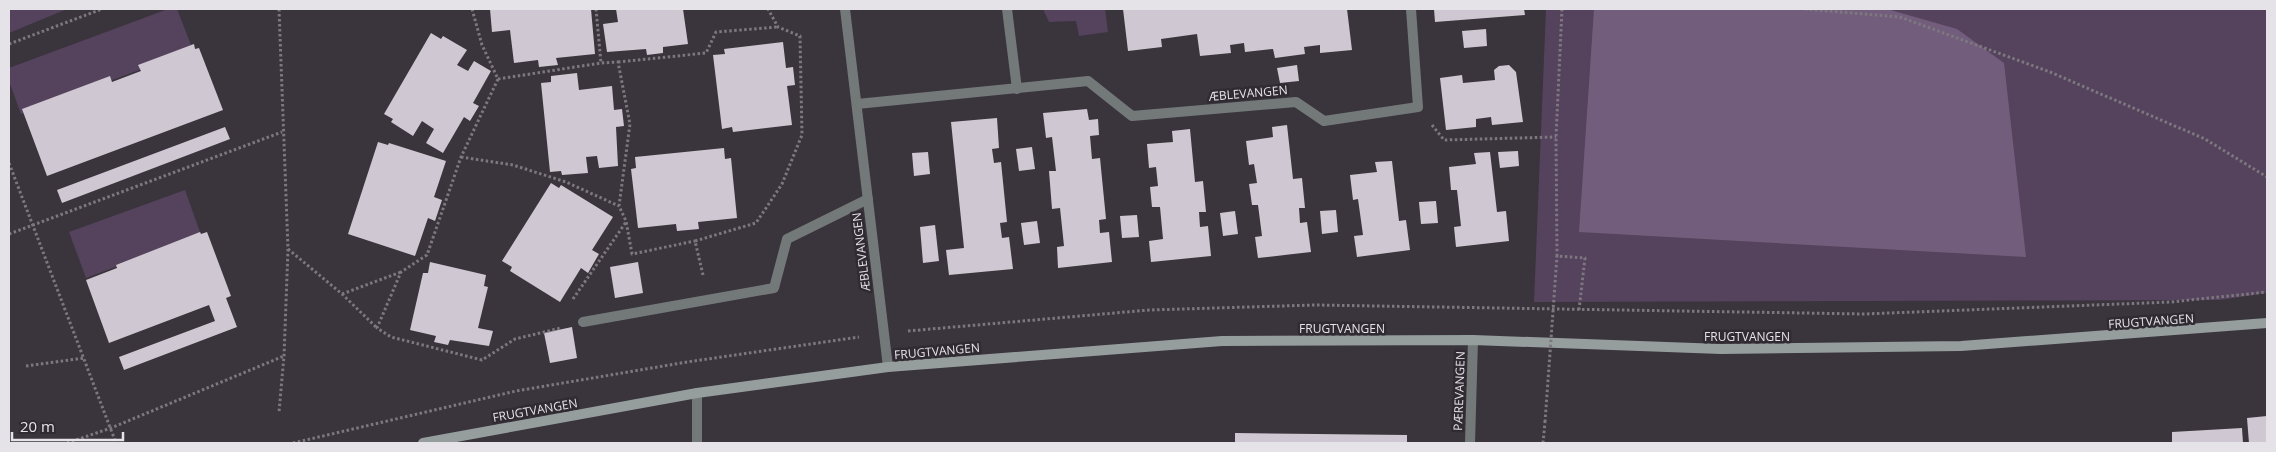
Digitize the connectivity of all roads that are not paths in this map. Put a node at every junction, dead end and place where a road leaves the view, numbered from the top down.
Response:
1 (845, 9) edge
2 (1008, 9) edge
3 (1411, 9) edge
4 (1018, 89) junction
5 (856, 104) junction
6 (868, 199) junction
7 (583, 322) road end
8 (2267, 324) edge
9 (1473, 340) junction
10 (888, 367) junction
11 (698, 393) junction
12 (423, 443) edge
13 (697, 443) edge
14 (1470, 443) edge

1 - 5 street, ÆBLEVANGEN
2 - 4 street
3 - 4 street, ÆBLEVANGEN
4 - 5 street, ÆBLEVANGEN
5 - 6 street, ÆBLEVANGEN
6 - 7 street
6 - 10 street, ÆBLEVANGEN
8 - 9 street, FRUGTVANGEN
9 - 10 street, FRUGTVANGEN
9 - 14 street, PÆREVANGEN
10 - 11 street, FRUGTVANGEN
11 - 12 street, FRUGTVANGEN
11 - 13 street

